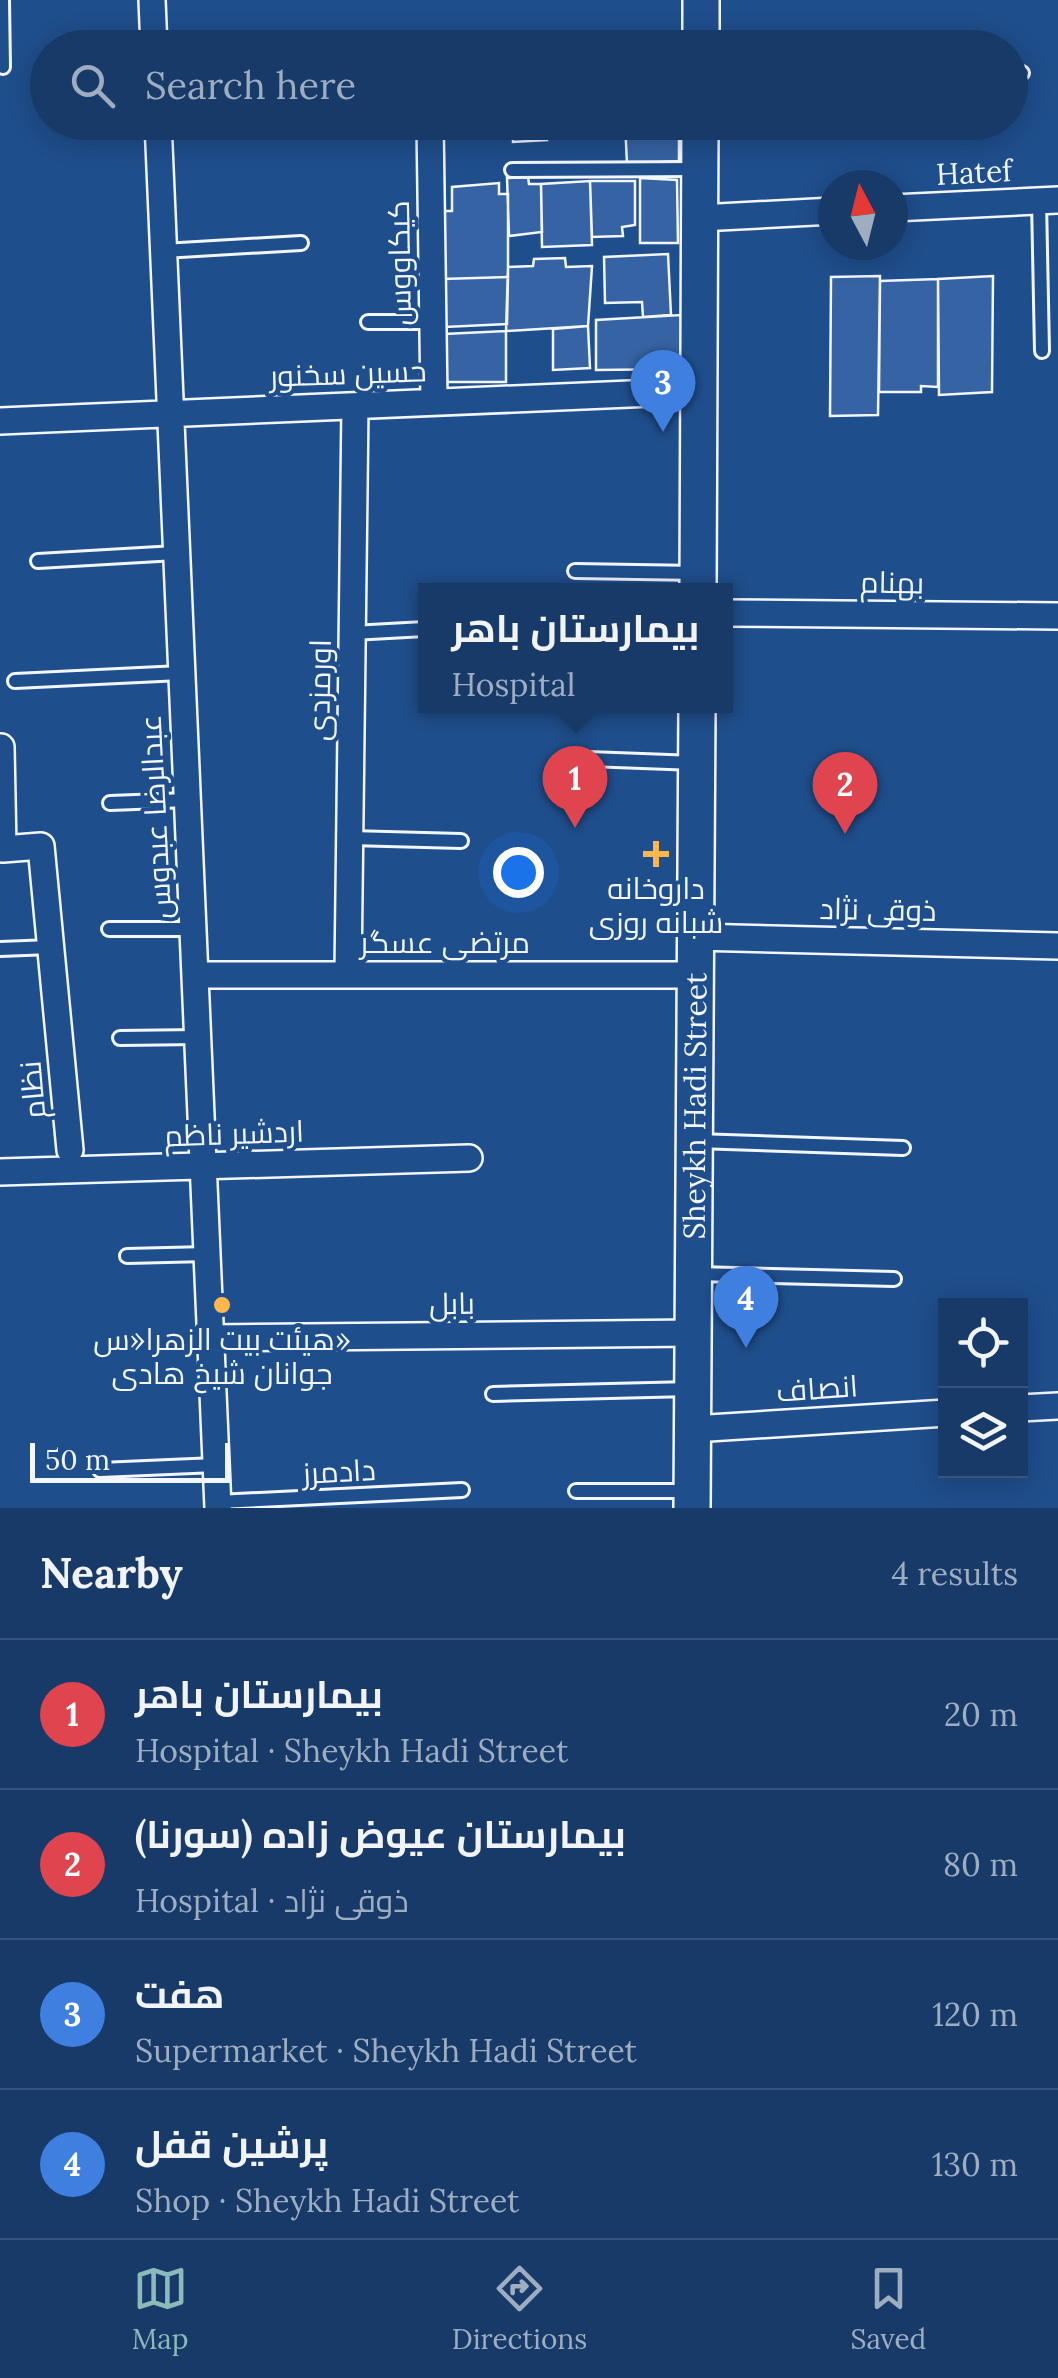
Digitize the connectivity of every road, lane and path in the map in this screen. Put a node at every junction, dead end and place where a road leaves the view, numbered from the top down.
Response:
1 (2, 0) edge
2 (152, 0) edge
3 (701, 0) edge
4 (153, 30) edge
5 (700, 30) edge
6 (3, 67) dead end
7 (159, 140) edge
8 (430, 140) edge
9 (700, 140) edge
10 (700, 169) junction
11 (512, 170) dead end
12 (1049, 200) edge
13 (908, 207) edge
14 (818, 212) edge
15 (700, 218) junction
16 (301, 243) dead end
17 (163, 251) junction
18 (368, 322) dead end
19 (432, 322) junction
20 (1042, 351) dead end
21 (699, 391) junction
22 (434, 402) junction
23 (355, 406) junction
24 (170, 414) junction
25 (0, 420) edge
26 (176, 553) junction
27 (38, 561) dead end
28 (575, 571) dead end
29 (698, 582) edge
30 (733, 613) edge
31 (1058, 616) edge
32 (418, 629) edge
33 (352, 633) junction
34 (182, 673) junction
35 (15, 681) dead end
36 (697, 713) edge
37 (3, 738) edge
38 (588, 759) dead end
39 (696, 764) junction
40 (187, 800) junction
41 (110, 803) dead end
42 (350, 838) junction
43 (461, 841) dead end
44 (109, 928) dead end
45 (193, 930) junction
46 (696, 937) junction
47 (1058, 946) edge
48 (51, 947) junction
49 (0, 949) edge
50 (195, 974) junction
51 (348, 974) junction
52 (694, 975) junction
53 (120, 1038) dead end
54 (198, 1038) junction
55 (694, 1141) junction
56 (903, 1148) dead end
57 (70, 1150) dead end
58 (469, 1158) dead end
59 (203, 1166) junction
60 (0, 1172) edge
61 (207, 1254) junction
62 (127, 1256) dead end
63 (694, 1274) junction
64 (894, 1278) dead end
65 (693, 1333) junction
66 (211, 1338) junction
67 (693, 1389) junction
68 (493, 1394) dead end
69 (1058, 1406) edge
70 (1028, 1408) edge
71 (938, 1414) edge
72 (692, 1429) junction
73 (216, 1465) junction
74 (100, 1470) dead end
75 (462, 1490) dead end
76 (576, 1491) dead end
77 (692, 1499) edge
78 (218, 1505) edge

1 - 6 lane
2 - 4 street
3 - 5 street
7 - 17 street, عبدالرضا عبدوس
8 - 19 street, کیکاووس
9 - 10 street
10 - 11 lane
10 - 15 street
12 - 13 street, Hatef
12 - 20 lane
14 - 15 street
15 - 21 street
16 - 17 lane
17 - 24 street, عبدالرضا عبدوس
18 - 19 lane
19 - 22 street, کیکاووس
21 - 22 street, حسین سخنور
21 - 29 street
22 - 23 street, حسین سخنور
23 - 24 street, حسین سخنور
23 - 33 street, اورمزدی
24 - 25 street, حسین سخنور
24 - 26 street, عبدالرضا عبدوس
26 - 27 lane
26 - 34 street, عبدالرضا عبدوس
28 - 29 lane
30 - 31 street, بهنام
32 - 33 lane
33 - 42 street, اورمزدی
34 - 35 lane
34 - 40 street, عبدالرضا عبدوس
36 - 39 street, Sheykh Hadi Street
37 - 48 street, نظام
38 - 39 lane
39 - 46 street, Sheykh Hadi Street
40 - 41 lane
40 - 45 street, عبدالرضا عبدوس
42 - 43 lane
42 - 51 street, اورمزدی
44 - 45 lane
45 - 50 street, عبدالرضا عبدوس
46 - 47 street, ذوقی نژاد
46 - 52 street, Sheykh Hadi Street
48 - 49 lane
48 - 57 street, نظام
50 - 51 street, مرتضی عسگر
50 - 54 street, عبدالرضا عبدوس
51 - 52 street, مرتضی عسگر
52 - 55 street, Sheykh Hadi Street
53 - 54 lane
54 - 59 street, عبدالرضا عبدوس
55 - 56 lane
55 - 63 street, Sheykh Hadi Street
58 - 59 street, اردشیر ناظم
59 - 60 street, اردشیر ناظم
59 - 61 street, عبدالرضا عبدوس
61 - 62 lane
61 - 66 street, عبدالرضا عبدوس
63 - 64 lane
63 - 65 street, Sheykh Hadi Street
65 - 66 street, بابل
65 - 67 street, Sheykh Hadi Street
66 - 73 street, عبدالرضا عبدوس
67 - 68 lane
67 - 72 street, Sheykh Hadi Street
69 - 70 street
71 - 72 street, انصاف
72 - 77 street, Sheykh Hadi Street
73 - 74 lane
73 - 78 street, عبدالرضا عبدوس
75 - 78 lane, دادمرز
76 - 77 lane

